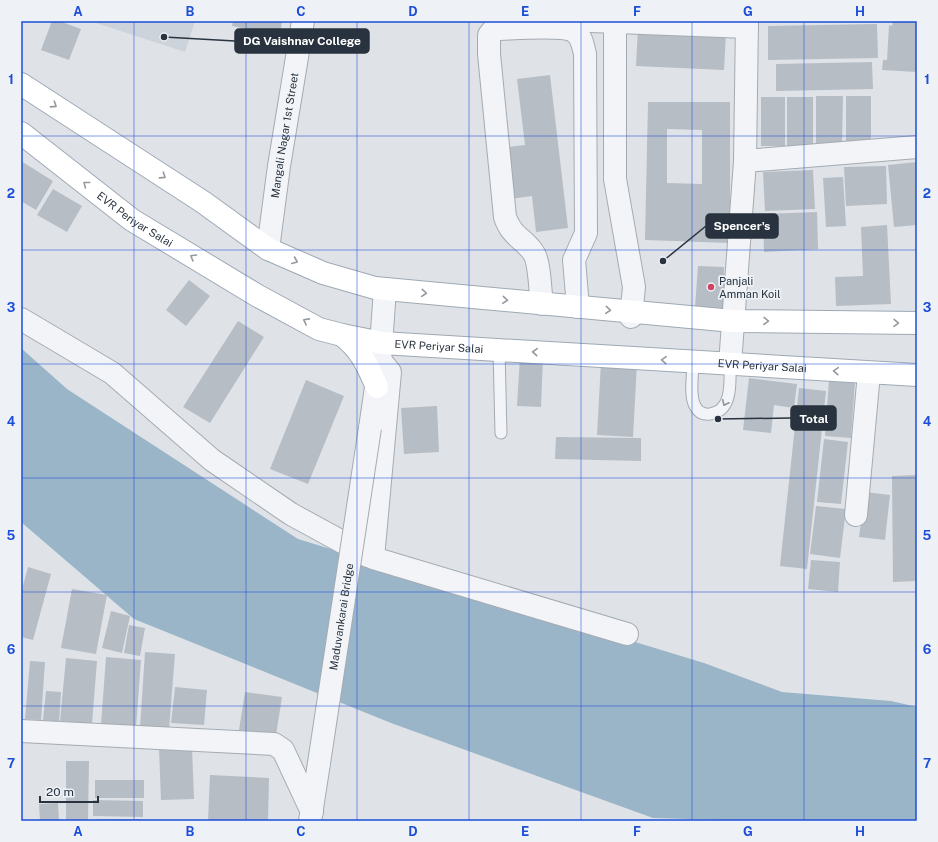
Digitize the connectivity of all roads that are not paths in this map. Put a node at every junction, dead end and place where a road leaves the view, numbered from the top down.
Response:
1 (303, 21) edge
2 (591, 21) edge
3 (615, 22) junction
4 (747, 24) edge
5 (21, 84) edge
6 (21, 133) edge
7 (917, 147) edge
8 (745, 161) junction
9 (268, 249) junction
10 (385, 289) junction
11 (542, 304) junction
12 (578, 307) junction
13 (632, 314) junction
14 (21, 319) edge
15 (733, 321) junction
16 (917, 323) edge
17 (342, 336) junction
18 (499, 350) junction
19 (381, 352) junction
20 (693, 362) junction
21 (730, 364) junction
22 (869, 373) junction
23 (917, 375) edge
24 (377, 387) junction
25 (502, 433) dead end
26 (856, 515) dead end
27 (373, 558) junction
28 (628, 634) dead end
29 (21, 731) edge
30 (312, 812) edge

1 - 9 street, Mangali Nagar 1st Street
2 - 3 street
3 - 4 street
3 - 13 street
4 - 8 street
5 -> 9 main road
17 -> 6 main road, EVR Periyar Salai
7 - 8 street
8 - 15 street
9 -> 10 main road
10 -> 11 main road
10 - 19 street, Maduvankarai Bridge
11 - 12 main road
11 - 12 street
12 -> 13 main road
13 - 15 main road
14 - 27 street
15 -> 16 main road
15 - 21 street
17 - 19 main road, EVR Periyar Salai
17 - 24 main road
18 - 19 main road, EVR Periyar Salai
20 -> 18 main road, EVR Periyar Salai
18 - 25 lane
19 - 24 street, Maduvankarai Bridge
19 - 27 street
20 - 21 main road, EVR Periyar Salai
21 -> 20 lane
22 -> 21 main road, EVR Periyar Salai
22 - 23 main road, EVR Periyar Salai
22 - 26 street
24 - 30 street, Maduvankarai Bridge, bridge
27 - 28 street
29 - 30 street

